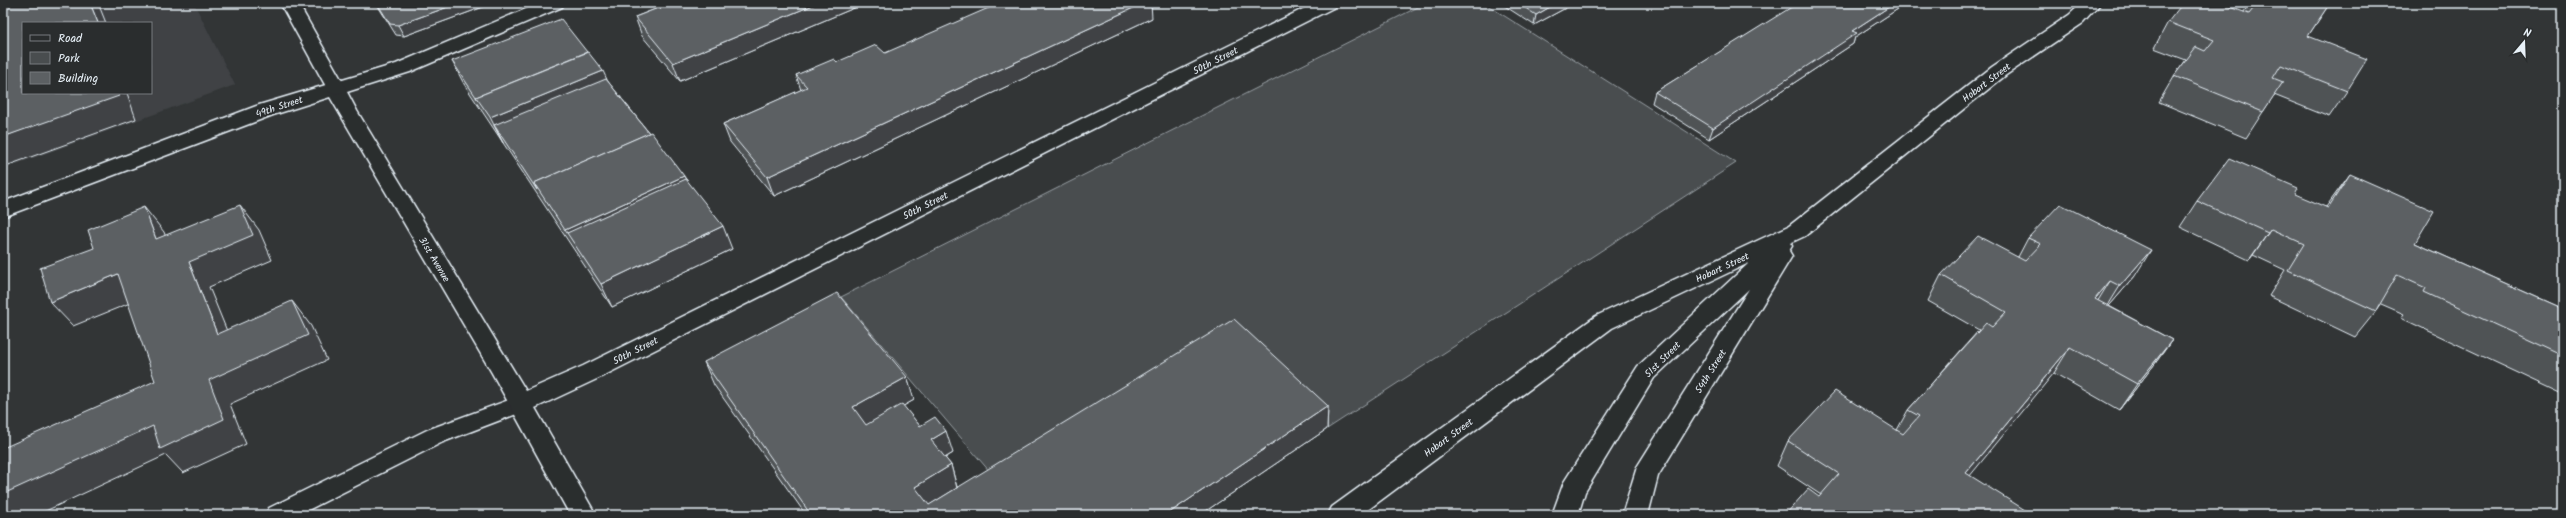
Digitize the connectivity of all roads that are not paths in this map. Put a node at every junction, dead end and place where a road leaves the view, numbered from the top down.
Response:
1 (289, 3) edge
2 (556, 3) edge
3 (1329, 3) edge
4 (2092, 3) edge
5 (336, 88) junction
6 (3, 210) edge
7 (1797, 232) junction
8 (520, 404) junction
9 (277, 515) edge
10 (583, 515) edge
11 (1341, 515) edge
12 (1565, 515) edge
13 (1635, 515) edge

1 - 5 street, 31st Avenue
2 - 5 street, 49th Street
3 - 8 street, 50th Street
4 - 7 street, Hobart Street
5 - 6 street, 49th Street
5 - 8 street, 31st Avenue
7 - 11 street, Hobart Street
7 - 12 street, 51st Street
7 - 13 street, 54th Street
8 - 9 lane
8 - 10 street, 31st Avenue

